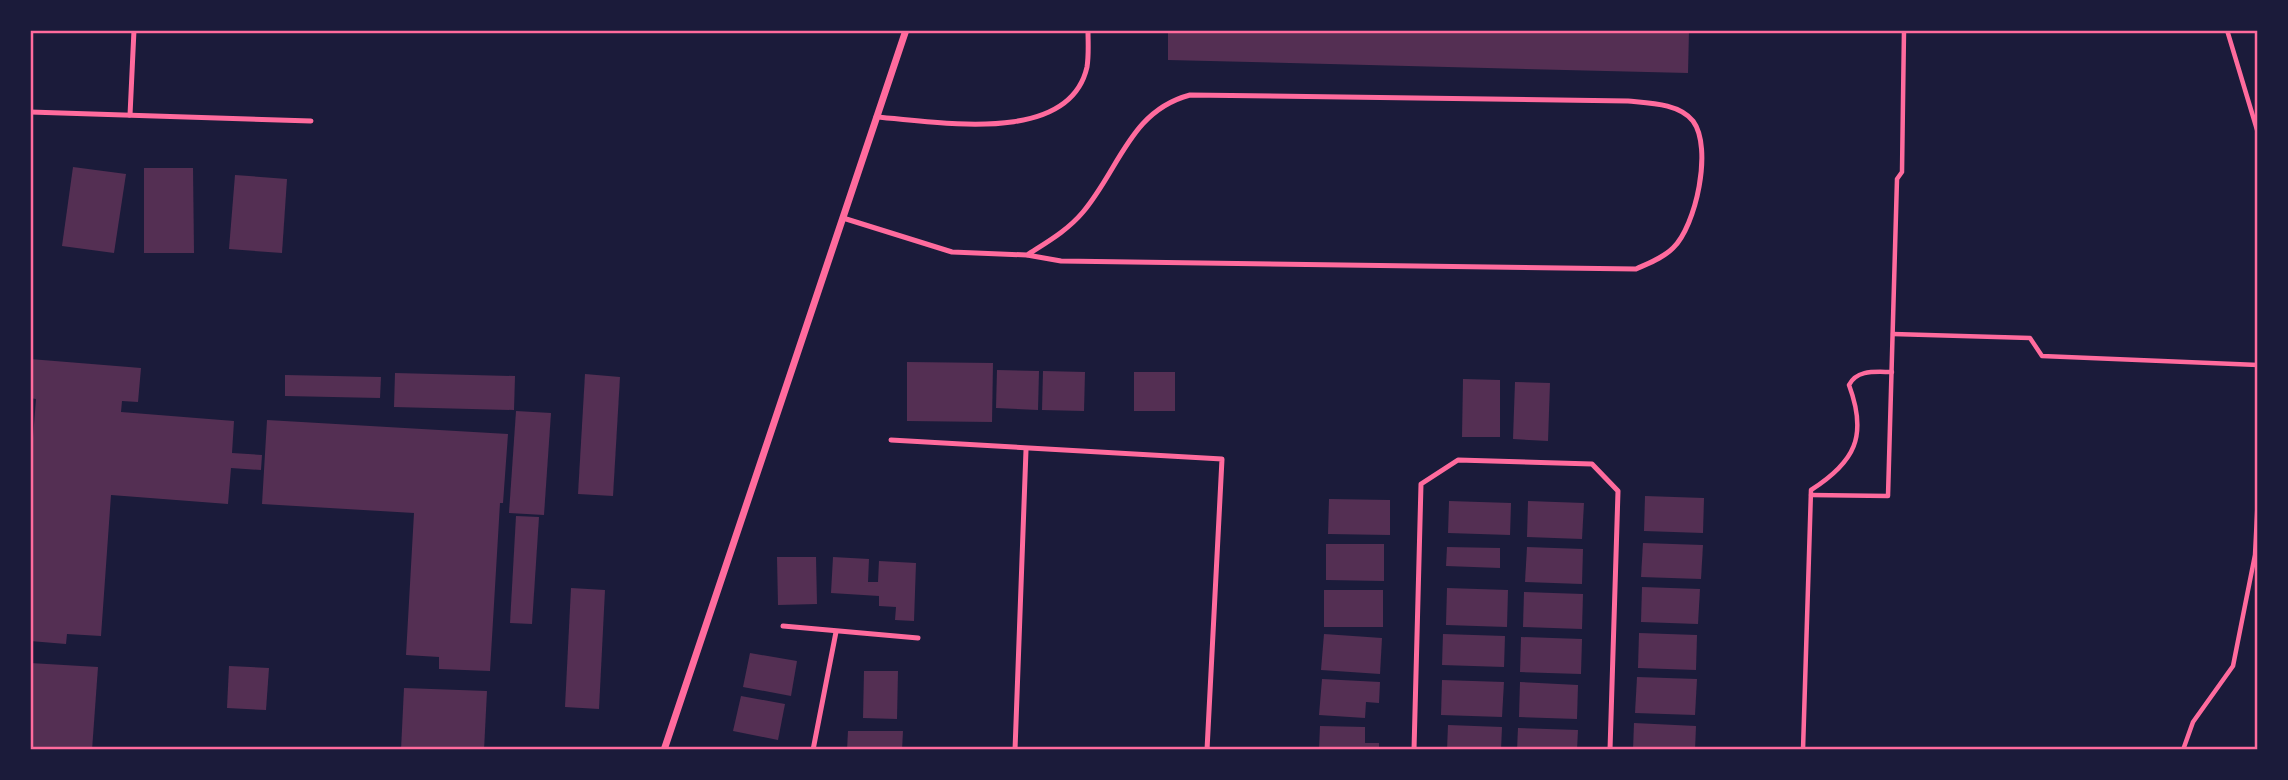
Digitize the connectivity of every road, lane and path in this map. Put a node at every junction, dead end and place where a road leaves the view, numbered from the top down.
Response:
1 (134, 30) edge
2 (906, 30) edge
3 (1088, 30) edge
4 (1904, 30) edge
5 (2227, 30) edge
6 (30, 112) edge
7 (130, 116) junction
8 (876, 117) junction
9 (311, 121) dead end
10 (2258, 133) edge
11 (843, 218) junction
12 (1027, 255) junction
13 (1892, 334) junction
14 (2258, 365) edge
15 (1892, 372) junction
16 (891, 440) dead end
17 (1026, 450) junction
18 (1811, 495) junction
19 (2258, 495) edge
20 (783, 626) dead end
21 (836, 632) junction
22 (918, 638) dead end
23 (664, 750) edge
24 (813, 750) edge
25 (1015, 750) edge
26 (1207, 750) edge
27 (1414, 750) edge
28 (1610, 750) edge
29 (1803, 750) edge
30 (2183, 750) edge

1 - 7 lane
2 - 8 street
3 - 8 lane
4 - 13 path
5 - 10 path
6 - 7 lane
7 - 9 lane
8 - 11 street
11 - 12 lane
11 - 23 street
12 - 12 lane
13 - 14 path
13 - 15 path
15 - 18 path
15 - 18 path
16 - 17 lane
17 - 25 lane
17 - 26 lane
18 - 29 path
19 - 30 path
20 - 21 lane
21 - 22 lane
21 - 24 lane
27 - 28 lane

